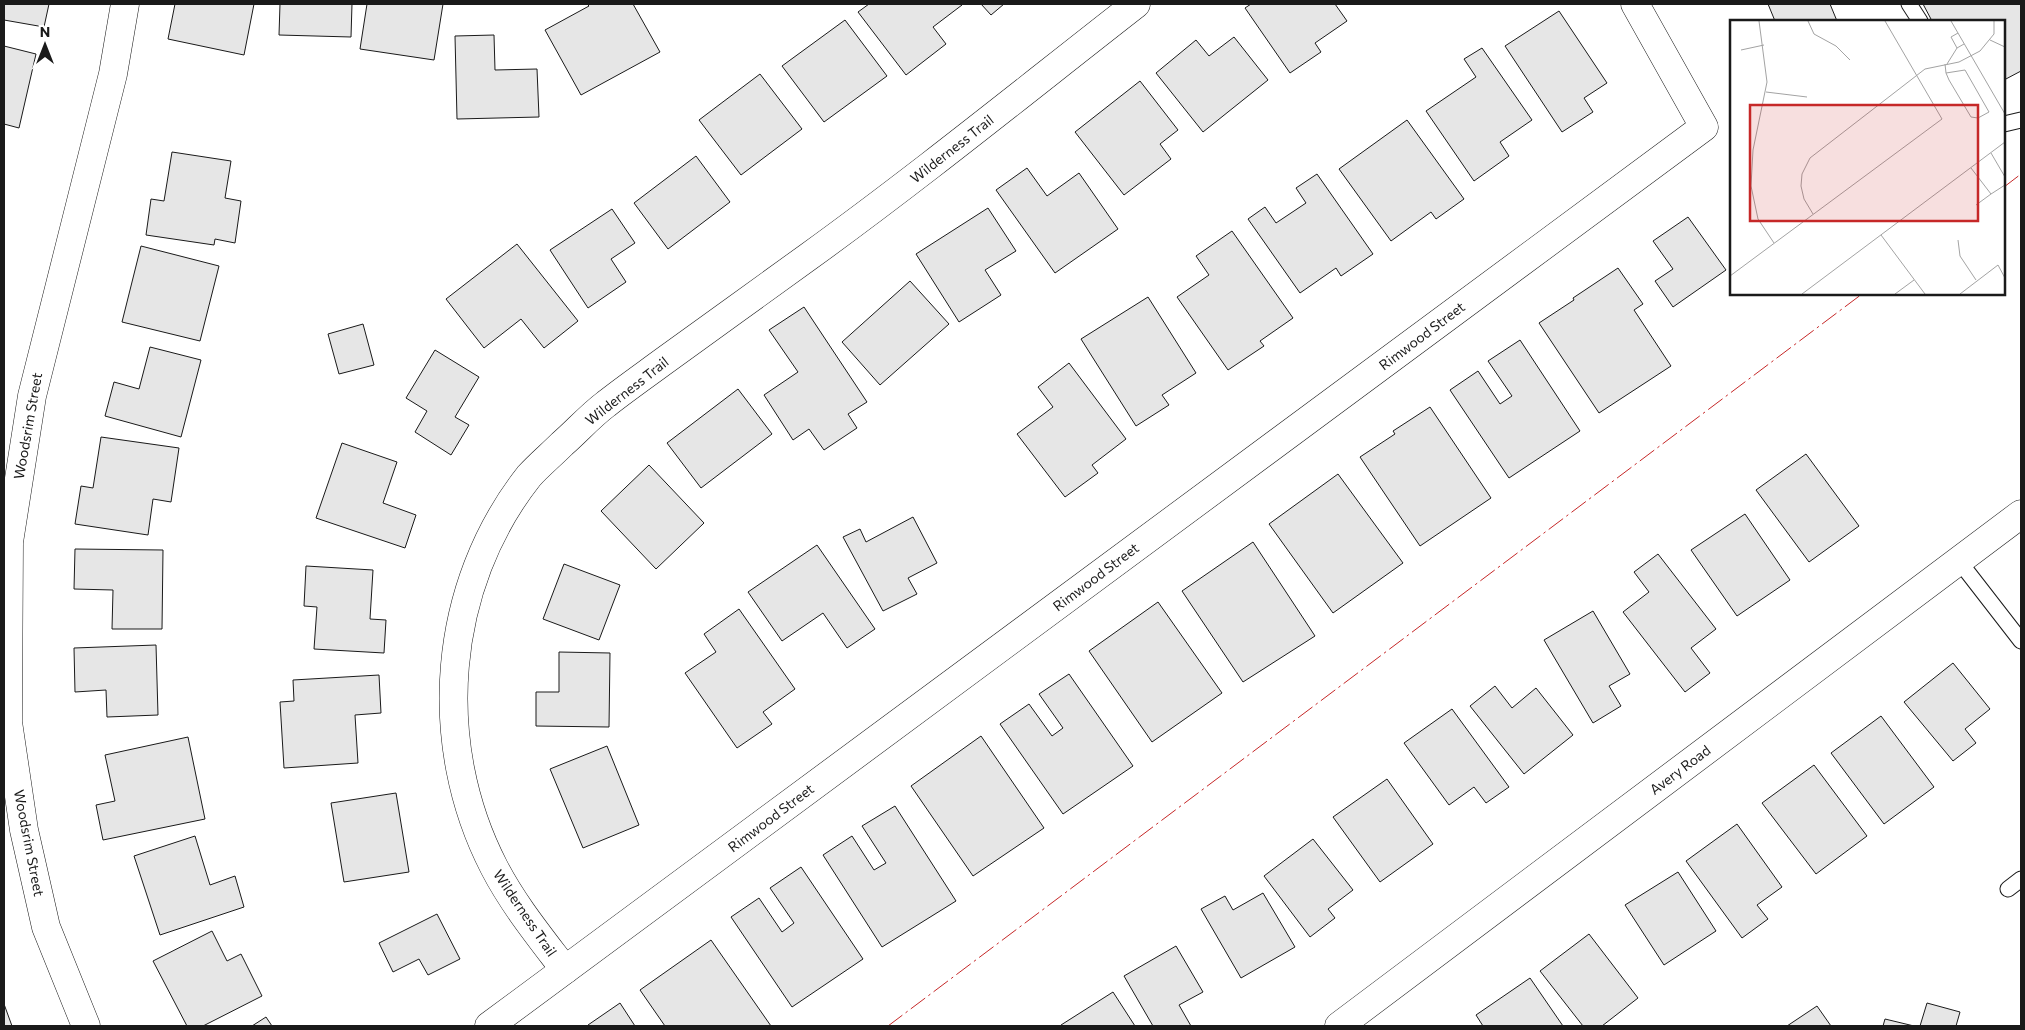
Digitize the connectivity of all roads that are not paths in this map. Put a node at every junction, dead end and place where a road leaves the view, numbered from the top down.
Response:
1 (125, 4) edge
2 (1136, 4) edge
3 (1635, 4) edge
4 (1909, 4) edge
5 (1919, 20) edge
6 (2021, 120) edge
7 (2005, 124) edge
8 (2021, 514) edge
9 (1959, 561) junction
10 (2021, 641) edge
11 (2021, 879) edge
12 (2008, 889) dead end
13 (565, 970) junction
14 (86, 1026) edge
15 (489, 1026) edge
16 (1339, 1026) edge

1 - 14 street, Woodsrim Street
2 - 13 street, Wilderness Trail
3 - 13 street, Rimwood Street
4 - 5 lane
6 - 7 lane
8 - 9 street, Avery Road
9 - 10 lane
9 - 16 street, Avery Road
11 - 12 lane
13 - 15 street, Rimwood Street

